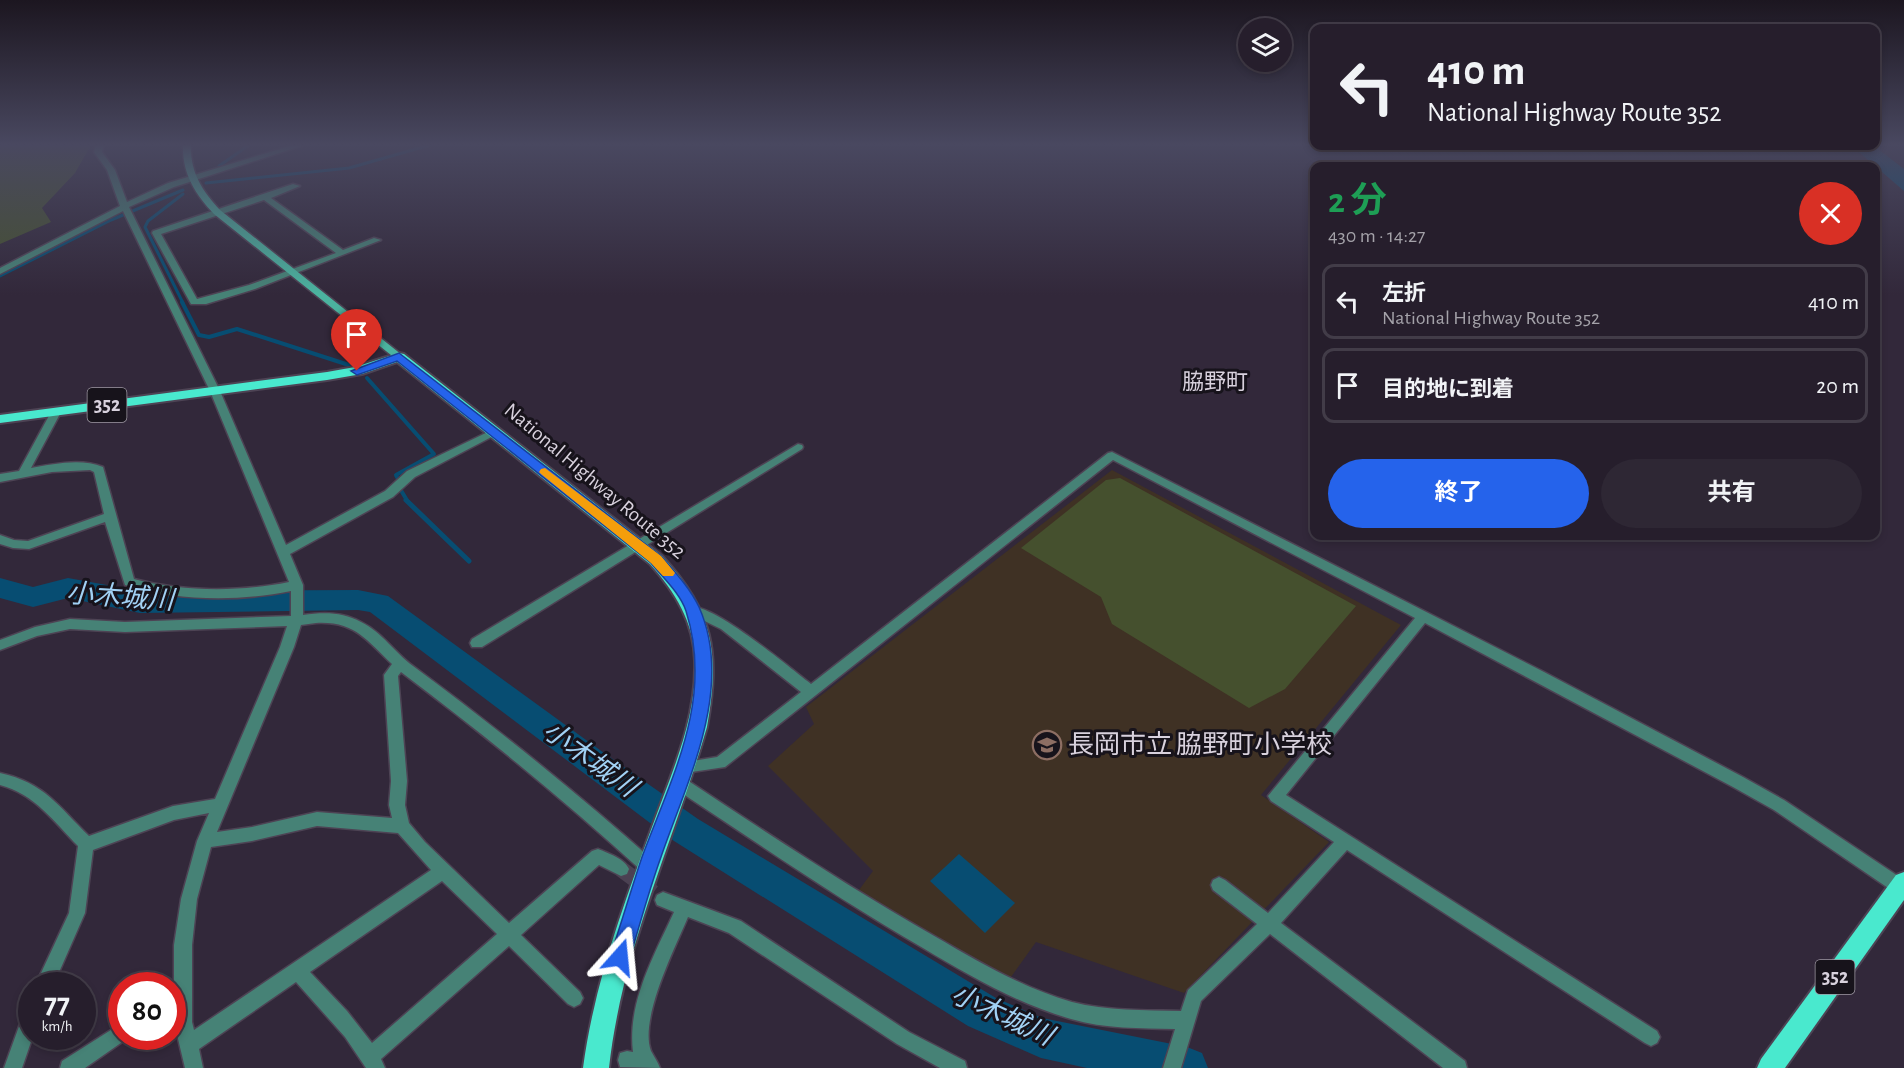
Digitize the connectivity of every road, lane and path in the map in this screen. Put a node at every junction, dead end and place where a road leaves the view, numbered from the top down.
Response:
1 (120, 195) edge
2 (152, 195) edge
3 (202, 195) edge
4 (271, 195) edge
5 (265, 197) junction
6 (125, 207) junction
7 (217, 212) junction
8 (377, 240) dead end
9 (342, 253) junction
10 (0, 271) edge
11 (291, 272) junction
12 (399, 357) junction
13 (215, 391) junction
14 (56, 412) junction
15 (0, 419) edge
16 (496, 432) junction
17 (798, 447) dead end
18 (22, 475) junction
19 (0, 478) edge
20 (110, 516) junction
21 (0, 539) edge
22 (639, 546) junction
23 (284, 552) junction
24 (297, 588) junction
25 (693, 610) junction
26 (1423, 617) junction
27 (296, 618) junction
28 (477, 643) dead end
29 (0, 645) edge
30 (400, 663) junction
31 (811, 692) junction
32 (0, 779) edge
33 (679, 782) junction
34 (222, 804) junction
35 (402, 826) junction
36 (205, 841) junction
37 (1345, 841) junction
38 (86, 844) junction
39 (650, 863) junction
40 (621, 869) tunnel mouth
41 (443, 871) junction
42 (1902, 884) edge
43 (1219, 885) dead end
44 (663, 900) tunnel mouth
45 (683, 909) junction
46 (1269, 924) junction
47 (508, 934) junction
48 (298, 971) junction
49 (50, 972) edge
50 (180, 972) edge
51 (574, 999) dead end
52 (1184, 1023) junction
53 (186, 1036) edge
54 (1650, 1037) dead end
55 (108, 1042) edge
56 (188, 1045) junction
57 (19, 1050) edge
58 (627, 1060) dead end
59 (374, 1062) edge
60 (649, 1066) edge
61 (13, 1068) edge
62 (69, 1068) edge
63 (194, 1068) edge
64 (596, 1068) edge
65 (958, 1068) edge
66 (1172, 1068) edge
67 (1458, 1068) edge
68 (1770, 1068) edge

1 - 6 street
2 - 6 street
3 - 7 main road
4 - 5 street
5 - 7 street
5 - 9 street
6 - 10 street
6 - 13 street
7 - 11 main road
7 - 11 street
8 - 9 street
9 - 11 street
11 - 12 main road
12 - 13 highway, 352
12 - 16 highway, National Highway Route 352
13 - 14 highway, 352
13 - 23 street
14 - 15 highway, 352
14 - 18 street
16 - 22 highway, National Highway Route 352
16 - 23 street
17 - 22 street
18 - 19 street
18 - 20 street
20 - 21 street
20 - 24 street
22 - 25 highway, National Highway Route 352
22 - 28 street
23 - 24 street
24 - 27 street
25 - 31 street
25 - 33 highway, National Highway Route 352
26 - 31 street
26 - 37 street
26 - 42 street
27 - 29 street
27 - 30 street
27 - 34 street
30 - 35 street
30 - 39 street
31 - 33 street
32 - 38 street
33 - 39 highway, National Highway Route 352
33 - 52 street
34 - 36 street
34 - 38 street
35 - 36 street
35 - 41 street
36 - 50 street
37 - 46 street
37 - 54 street
38 - 49 street
39 - 64 highway, National Highway Route 352
40 - 47 street
41 - 47 street
41 - 48 street
42 - 68 highway, 352
43 - 46 street
44 - 45 street
45 - 60 street
45 - 65 street
46 - 52 street
46 - 67 street
47 - 51 street
47 - 59 street
48 - 56 street
48 - 59 street
52 - 66 street
53 - 56 street
55 - 62 street
56 - 63 street
57 - 61 street
58 - 60 street

